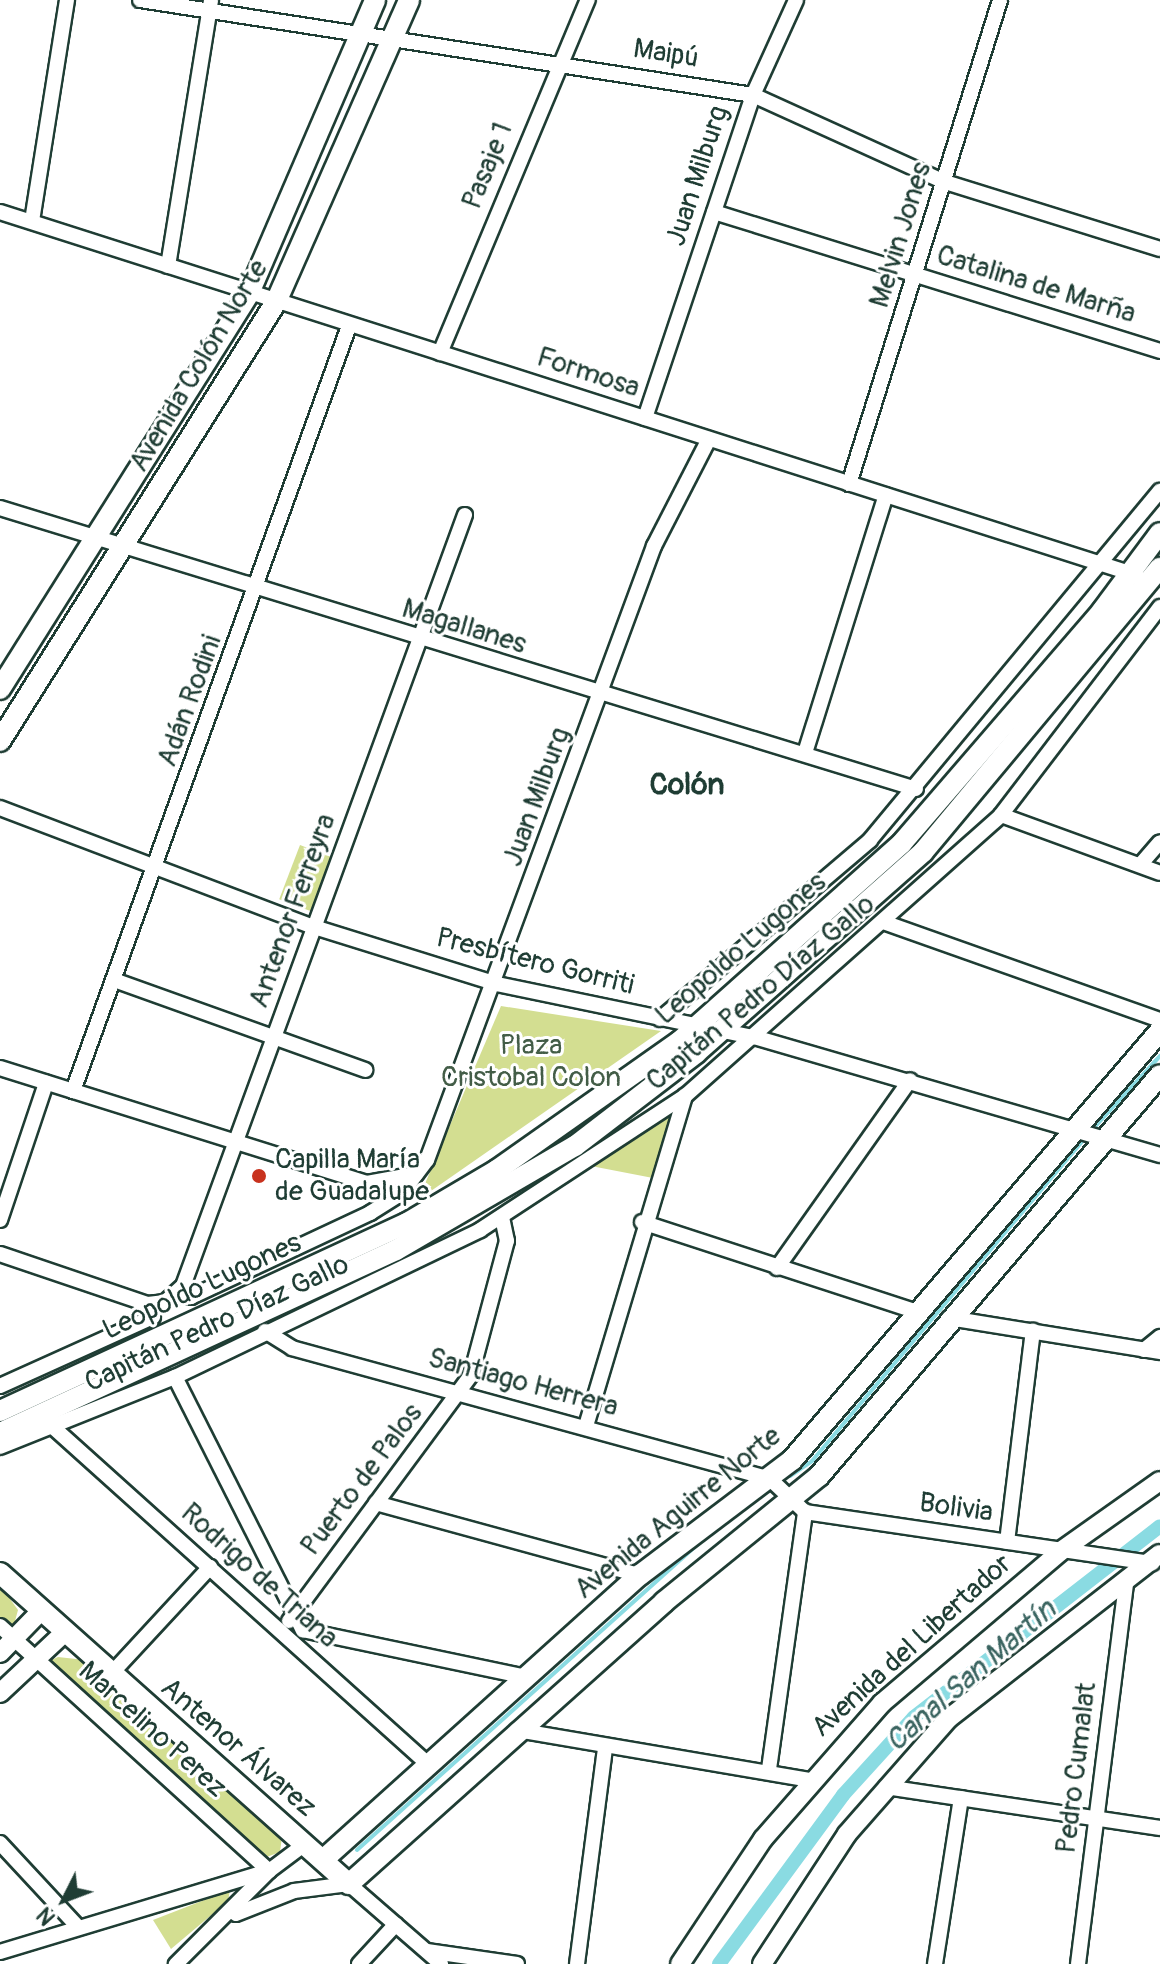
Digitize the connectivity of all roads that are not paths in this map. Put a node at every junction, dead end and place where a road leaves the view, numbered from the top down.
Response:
1 (67, 0) edge
2 (140, 0) edge
3 (375, 0) edge
4 (409, 0) edge
5 (588, 0) edge
6 (796, 0) edge
7 (1000, 0) edge
8 (210, 6) edge
9 (360, 34) junction
10 (393, 37) junction
11 (560, 64) junction
12 (753, 95) junction
13 (945, 182) junction
14 (0, 212) edge
15 (714, 212) junction
16 (32, 221) junction
17 (1160, 249) edge
18 (168, 266) junction
19 (917, 275) junction
20 (249, 293) junction
21 (276, 302) junction
22 (349, 326) junction
23 (1160, 351) edge
24 (440, 353) junction
25 (645, 418) junction
26 (709, 439) junction
27 (849, 484) junction
28 (1160, 491) edge
29 (886, 495) junction
30 (0, 508) edge
31 (465, 515) dead end
32 (1160, 533) edge
33 (97, 535) junction
34 (124, 544) junction
35 (1098, 564) junction
36 (1130, 573) junction
37 (1157, 576) edge
38 (258, 588) junction
39 (1160, 607) edge
40 (418, 641) junction
41 (0, 689) edge
42 (601, 694) junction
43 (0, 741) edge
44 (805, 753) junction
45 (916, 789) junction
46 (0, 808) edge
47 (1001, 815) junction
48 (1160, 842) edge
49 (1140, 865) junction
50 (157, 867) junction
51 (1160, 873) edge
52 (886, 923) junction
53 (314, 927) junction
54 (114, 980) junction
55 (497, 984) junction
56 (660, 1019) junction
57 (1160, 1020) edge
58 (697, 1025) junction
59 (723, 1030) junction
60 (1160, 1031) edge
61 (754, 1037) junction
62 (274, 1039) junction
63 (0, 1068) edge
64 (365, 1070) dead end
65 (1160, 1075) edge
66 (910, 1080) junction
67 (46, 1083) junction
68 (73, 1091) junction
69 (685, 1096) junction
70 (1084, 1136) junction
71 (234, 1144) junction
72 (1160, 1155) edge
73 (417, 1173) junction
74 (502, 1217) junction
75 (0, 1220) edge
76 (642, 1222) junction
77 (0, 1254) edge
78 (777, 1268) junction
79 (175, 1296) junction
80 (150, 1310) junction
81 (917, 1312) junction
82 (948, 1317) junction
83 (265, 1331) junction
84 (1033, 1331) junction
85 (159, 1337) junction
86 (1160, 1337) edge
87 (1144, 1350) junction
88 (1160, 1352) edge
89 (175, 1377) junction
90 (0, 1386) edge
91 (461, 1392) junction
92 (0, 1411) edge
93 (586, 1426) junction
94 (54, 1428) junction
95 (0, 1433) edge
96 (0, 1447) edge
97 (770, 1479) junction
98 (1160, 1481) edge
99 (376, 1503) junction
100 (798, 1506) junction
101 (1007, 1542) junction
102 (1061, 1551) junction
103 (1156, 1560) edge
104 (210, 1567) junction
105 (0, 1573) edge
106 (640, 1575) junction
107 (1127, 1578) junction
108 (42, 1610) junction
109 (292, 1617) junction
110 (0, 1626) edge
111 (65, 1632) junction
112 (283, 1632) junction
113 (15, 1640) junction
114 (0, 1653) edge
115 (37, 1661) junction
116 (111, 1674) junction
117 (526, 1677) junction
118 (0, 1693) edge
119 (517, 1730) junction
120 (605, 1748) junction
121 (428, 1764) junction
122 (769, 1769) junction
123 (810, 1780) junction
124 (886, 1787) junction
125 (961, 1798) junction
126 (1096, 1818) junction
127 (1160, 1828) edge
128 (0, 1843) edge
129 (305, 1844) junction
130 (323, 1860) junction
131 (269, 1871) junction
132 (349, 1884) junction
133 (221, 1922) junction
134 (396, 1924) junction
135 (78, 1927) junction
136 (427, 1951) junction
137 (0, 1952) edge
138 (176, 1964) edge
139 (359, 1964) edge
140 (441, 1964) edge
141 (517, 1964) edge
142 (577, 1964) edge
143 (680, 1964) edge
144 (762, 1964) edge
145 (935, 1964) edge
146 (1078, 1964) edge

1 - 16 street
2 - 8 street, Maipú
3 - 9 main road, Avenida Colón Norte
4 - 10 main road, Avenida Colón Norte
5 - 11 street, Pasaje 1
6 - 12 street, Juan Milburg
7 - 13 street, Melvin Jones
8 - 9 street, Maipú
8 - 18 street
9 - 10 street, Maipú
9 - 20 main road, Avenida Colón Norte
10 - 11 street, Maipú
10 - 21 main road, Avenida Colón Norte
11 - 12 street, Maipú
11 - 24 street, Pasaje 1
12 - 13 street, Maipú
12 - 15 street, Juan Milburg
13 - 17 street, Maipú
13 - 19 street, Melvin Jones
14 - 16 street, Formosa
15 - 19 street, Catalina de Marña
15 - 25 street, Juan Milburg
16 - 18 street, Formosa
18 - 20 street, Formosa
19 - 23 street, Catalina de Marña
19 - 27 street, Melvin Jones
20 - 21 street, Formosa
20 - 33 main road, Avenida Colón Norte
21 - 22 street, Formosa
21 - 34 main road, Avenida Colón Norte
22 - 24 street, Formosa
22 - 38 street, Adán Rodini
24 - 25 street, Formosa
25 - 26 street, Formosa
26 - 27 street, Formosa
26 - 42 street, Juan Milburg
27 - 29 street, Formosa
28 - 35 street, Capitán Pedro Díaz Gallo
29 - 35 street, Formosa
29 - 44 street
30 - 33 street, Magallanes
31 - 40 street, Antenor Ferreyra
32 - 36 main road, Leopoldo Lugones
33 - 34 street, Magallanes
33 - 41 main road, Avenida Colón Norte
34 - 38 street, Magallanes
34 - 43 main road, Avenida Colón Norte
35 - 36 street, Formosa
35 - 45 street, Capitán Pedro Díaz Gallo
36 - 37 street, Formosa
36 - 58 main road, Leopoldo Lugones
37 - 59 main road, Leopoldo Lugones
38 - 40 street, Magallanes
38 - 50 street, Adán Rodini
39 - 47 street, Capitán Pedro Díaz Gallo
40 - 42 street, Magallanes
40 - 53 street, Antenor Ferreyra
42 - 44 street, Magallanes
42 - 55 street, Juan Milburg
44 - 45 street, Magallanes
45 - 56 street, Capitán Pedro Díaz Gallo
46 - 50 street, Presbítero Gorriti
47 - 49 street
47 - 52 street, Capitán Pedro Díaz Gallo
48 - 49 street
49 - 51 street
50 - 53 street, Presbítero Gorriti
50 - 54 street, Adán Rodini
52 - 57 street
52 - 61 street, Capitán Pedro Díaz Gallo
53 - 55 street, Presbítero Gorriti
53 - 62 street, Antenor Ferreyra
54 - 62 street
54 - 68 street, Adán Rodini
55 - 56 street, Presbítero Gorriti
55 - 73 street, Juan Milburg
56 - 58 street, Presbítero Gorriti
58 - 59 street, Presbítero Gorriti
58 - 85 main road, Leopoldo Lugones
59 - 61 street, Presbítero Gorriti
59 - 95 main road, Leopoldo Lugones
60 - 70 main road, Avenida Aguirre Norte
61 - 66 street, Presbítero Gorriti
61 - 69 street, Capitán Pedro Díaz Gallo
62 - 64 street
62 - 71 street, Antenor Ferreyra
63 - 67 street
65 - 70 main road, Avenida Aguirre Norte
66 - 70 street, Presbítero Gorriti
66 - 78 street
67 - 68 street
67 - 75 street
68 - 71 street
69 - 74 street, Capitán Pedro Díaz Gallo
69 - 76 street
70 - 72 street, Presbítero Gorriti
70 - 81 main road, Avenida Aguirre Norte
70 - 82 main road, Avenida Aguirre Norte
71 - 73 street
71 - 79 street, Antenor Ferreyra
73 - 79 street
74 - 83 street, Capitán Pedro Díaz Gallo
74 - 91 street, Puerto de Palos
76 - 78 street
76 - 93 street
77 - 80 street
78 - 81 street
79 - 80 street
80 - 85 street
80 - 90 street
81 - 97 main road, Avenida Aguirre Norte
82 - 84 street
82 - 100 main road, Avenida Aguirre Norte
83 - 89 street, Capitán Pedro Díaz Gallo
83 - 91 street, Santiago Herrera
84 - 87 street
84 - 101 street
85 - 92 main road, Leopoldo Lugones
86 - 87 street
87 - 88 street
89 - 94 street, Capitán Pedro Díaz Gallo
89 - 109 street
91 - 93 street, Santiago Herrera
91 - 99 street, Puerto de Palos
93 - 97 street, Santiago Herrera
94 - 96 street, Capitán Pedro Díaz Gallo
94 - 104 street, Rodrigo de Triana
97 - 100 street
97 - 106 main road, Avenida Aguirre Norte
98 - 102 street, Avenida del Libertador
99 - 106 street
99 - 109 street, Puerto de Palos
100 - 101 street, Bolivia
100 - 119 main road, Avenida Aguirre Norte
100 - 122 street
101 - 102 street, Bolivia
102 - 103 street, Bolivia
102 - 123 street, Avenida del Libertador
103 - 107 street
104 - 112 street, Rodrigo de Triana
104 - 116 street
105 - 108 main road, Antenor Álvarez
106 - 117 main road, Avenida Aguirre Norte
107 - 124 street
107 - 126 street, Pedro Cumalat
108 - 111 main road, Antenor Álvarez
108 - 113 street
109 - 112 street, Puerto de Palos
109 - 117 street
110 - 113 street, Marcelino Perez
111 - 115 street
111 - 116 main road, Antenor Álvarez
112 - 121 street, Rodrigo de Triana
113 - 114 street
113 - 115 street, Marcelino Perez
115 - 118 street
115 - 131 street, Marcelino Perez
116 - 129 main road, Antenor Álvarez
117 - 121 main road, Avenida Aguirre Norte
119 - 120 street
119 - 132 main road, Avenida Aguirre Norte
120 - 122 street
120 - 142 street
121 - 130 main road, Avenida Aguirre Norte
122 - 123 street
123 - 143 street, Avenida del Libertador
124 - 125 street
124 - 144 street
125 - 126 street
125 - 145 street
126 - 127 street
126 - 146 street, Pedro Cumalat
128 - 135 street
129 - 130 main road, Antenor Álvarez
129 - 131 street
130 - 132 main road, Antenor Álvarez
131 - 133 street
131 - 135 street
132 - 133 street
132 - 134 street, Antenor Álvarez
133 - 138 street
134 - 136 street, Antenor Álvarez
134 - 139 street
135 - 137 street
136 - 140 street, Antenor Álvarez
136 - 141 street

